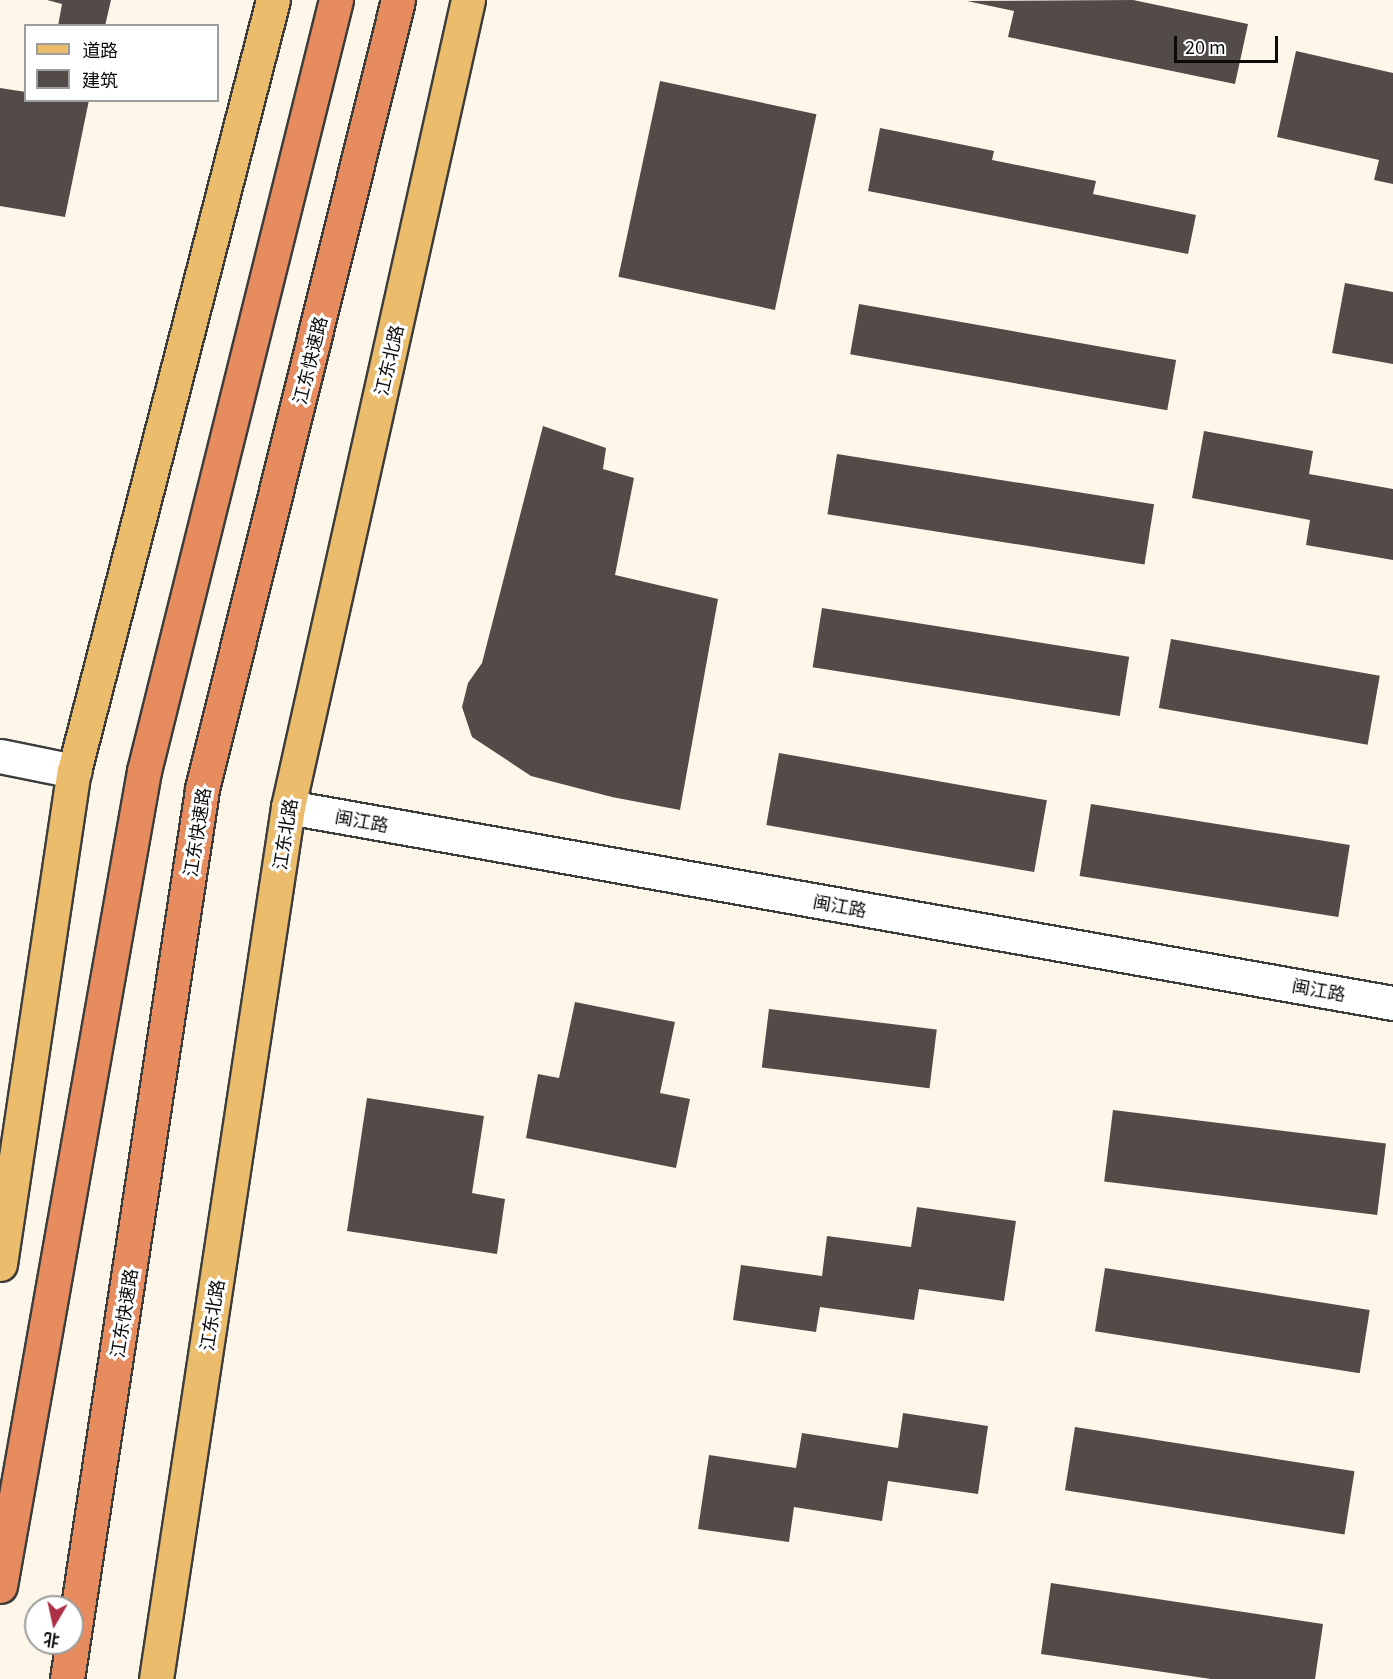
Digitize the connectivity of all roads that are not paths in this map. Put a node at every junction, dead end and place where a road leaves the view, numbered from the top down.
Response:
1 (273, 0) edge
2 (336, 0) edge
3 (398, 0) edge
4 (468, 0) edge
5 (0, 756) edge
6 (74, 771) junction
7 (288, 807) junction
8 (1393, 1003) edge
9 (0, 1264) edge
10 (0, 1586) edge
11 (67, 1679) edge
12 (156, 1679) edge

1 - 6 main road
2 - 10 highway
3 - 11 highway, 江东快速路
4 - 7 main road, 江东北路
5 - 6 street
6 - 9 main road
7 - 8 street, 闽江路
7 - 12 main road, 江东北路

